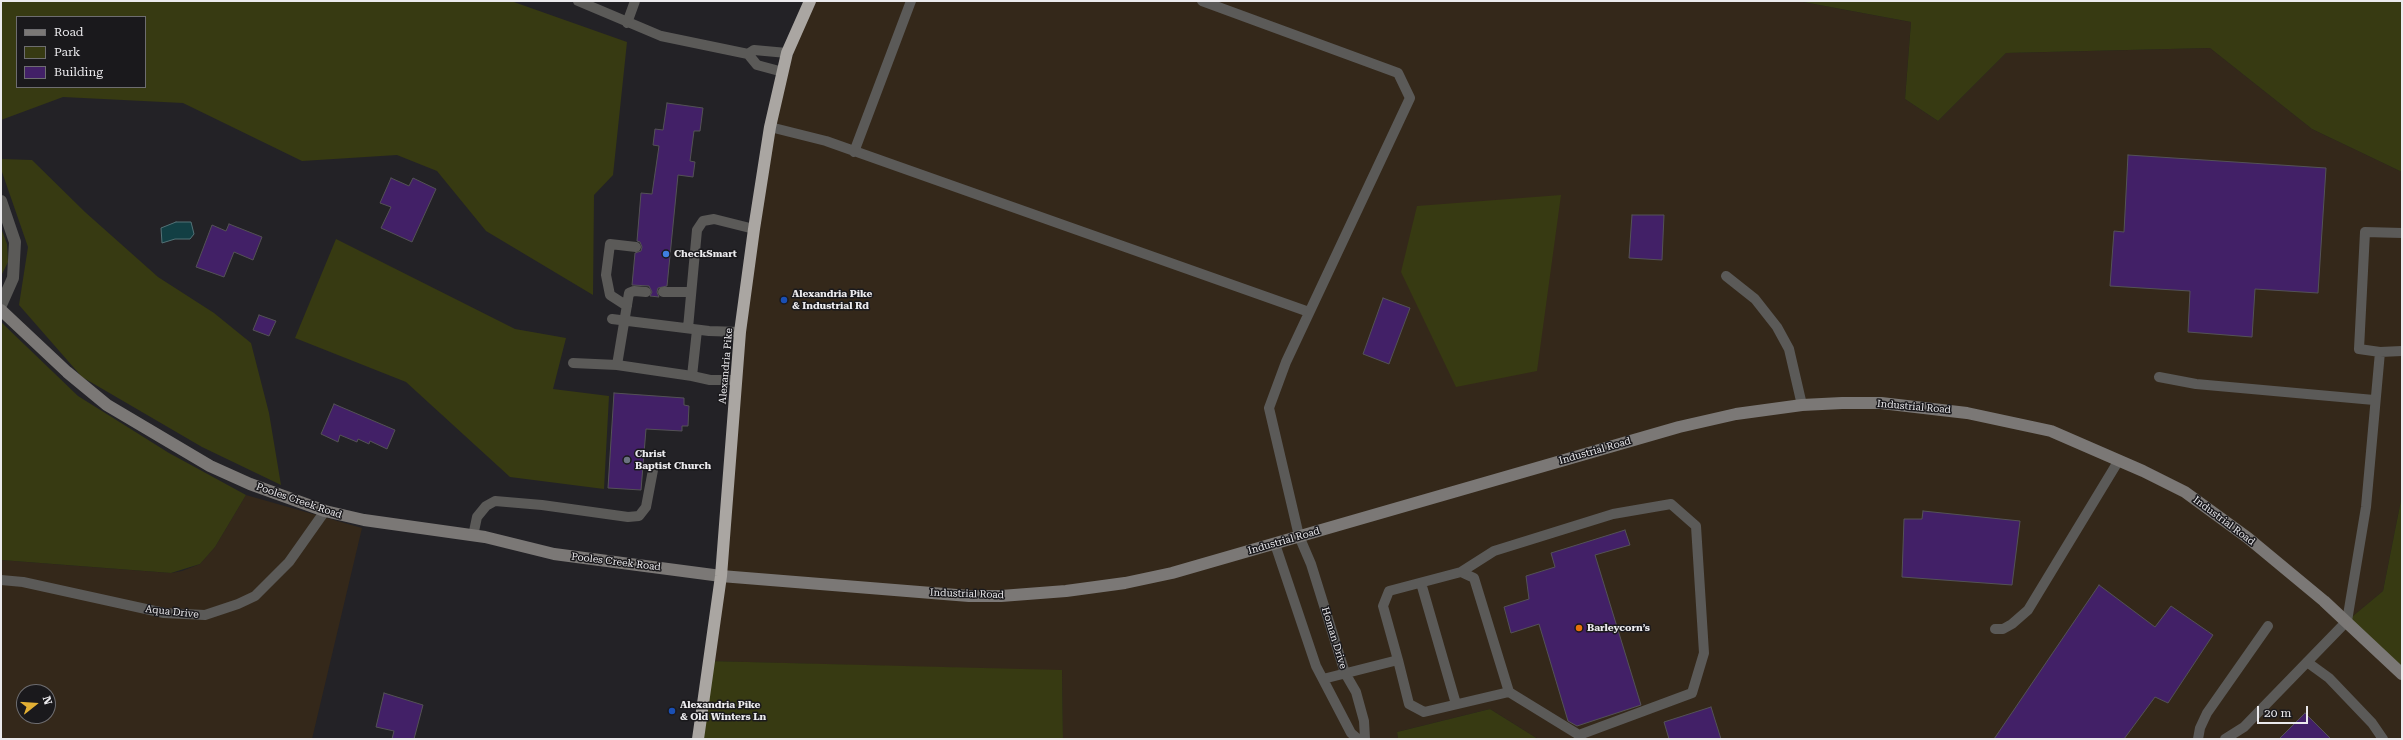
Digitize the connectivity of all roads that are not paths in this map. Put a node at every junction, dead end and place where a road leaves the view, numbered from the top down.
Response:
1 (578, 1) edge
2 (635, 1) edge
3 (810, 1) edge
4 (911, 1) edge
5 (1202, 1) edge
6 (627, 23) junction
7 (787, 53) junction
8 (748, 54) junction
9 (783, 72) junction
10 (770, 127) junction
11 (854, 152) junction
12 (1, 201) edge
13 (754, 229) junction
14 (2402, 233) edge
15 (636, 246) dead end
16 (1726, 276) dead end
17 (646, 292) dead end
18 (663, 292) dead end
19 (691, 292) junction
20 (1, 305) edge
21 (627, 306) junction
22 (1, 310) edge
23 (1309, 312) junction
24 (612, 319) dead end
25 (624, 320) junction
26 (693, 329) junction
27 (740, 332) junction
28 (2380, 352) junction
29 (2402, 352) edge
30 (573, 363) dead end
31 (617, 364) junction
32 (692, 376) junction
33 (2159, 377) dead end
34 (737, 380) junction
35 (2374, 400) junction
36 (1802, 405) junction
37 (2119, 460) junction
38 (653, 470) dead end
39 (325, 511) junction
40 (473, 536) junction
41 (1299, 536) junction
42 (1275, 544) junction
43 (1461, 572) junction
44 (721, 576) junction
45 (1, 580) edge
46 (1421, 583) junction
47 (2347, 621) junction
48 (2268, 626) dead end
49 (1995, 629) dead end
50 (1398, 660) junction
51 (2308, 662) junction
52 (1345, 673) junction
53 (2402, 674) edge
54 (1322, 679) junction
55 (1510, 692) junction
56 (1456, 704) junction
57 (698, 739) edge
58 (1358, 739) edge
59 (1364, 739) edge
60 (2198, 739) edge
61 (2225, 739) edge
62 (2383, 739) edge

1 - 6 lane
2 - 6 lane
3 - 7 highway, Alexandria Pike
4 - 11 lane
5 - 23 lane, Homan Drive
6 - 8 lane
7 - 8 lane
7 - 9 highway, Alexandria Pike
8 - 9 lane
9 - 10 highway, Alexandria Pike
10 - 11 lane
10 - 13 highway, Alexandria Pike
11 - 23 lane
12 - 20 street
13 - 19 lane
13 - 27 highway, Alexandria Pike
14 - 28 lane
15 - 21 lane
16 - 36 lane
17 - 21 lane
18 - 19 lane
19 - 26 lane
21 - 25 lane
22 - 39 main road, Pooles Creek Road
23 - 41 lane, Homan Drive
24 - 25 lane
25 - 26 lane
25 - 31 lane
26 - 27 lane
26 - 32 lane
27 - 34 highway, Alexandria Pike
28 - 29 lane
28 - 35 lane
30 - 31 lane
31 - 32 lane
32 - 34 lane
33 - 35 lane
34 - 44 highway, Alexandria Pike
35 - 47 lane
36 - 37 main road, Industrial Road
36 - 41 main road, Industrial Road
37 - 47 main road, Industrial Road
37 - 49 lane
38 - 40 lane
39 - 40 main road, Pooles Creek Road
39 - 45 lane, Aqua Drive
40 - 44 main road, Pooles Creek Road
41 - 42 main road, Industrial Road
41 - 52 lane, Homan Drive
42 - 44 main road, Industrial Road
42 - 54 lane
43 - 46 lane
43 - 55 lane
43 - 55 lane
44 - 57 highway, Alexandria Pike
46 - 50 lane
46 - 56 lane
47 - 51 lane
47 - 53 main road, Industrial Road
48 - 60 lane
50 - 52 lane
50 - 56 lane
51 - 61 lane
51 - 62 lane
52 - 54 lane
52 - 59 lane, Homan Drive
54 - 58 lane
55 - 56 lane

